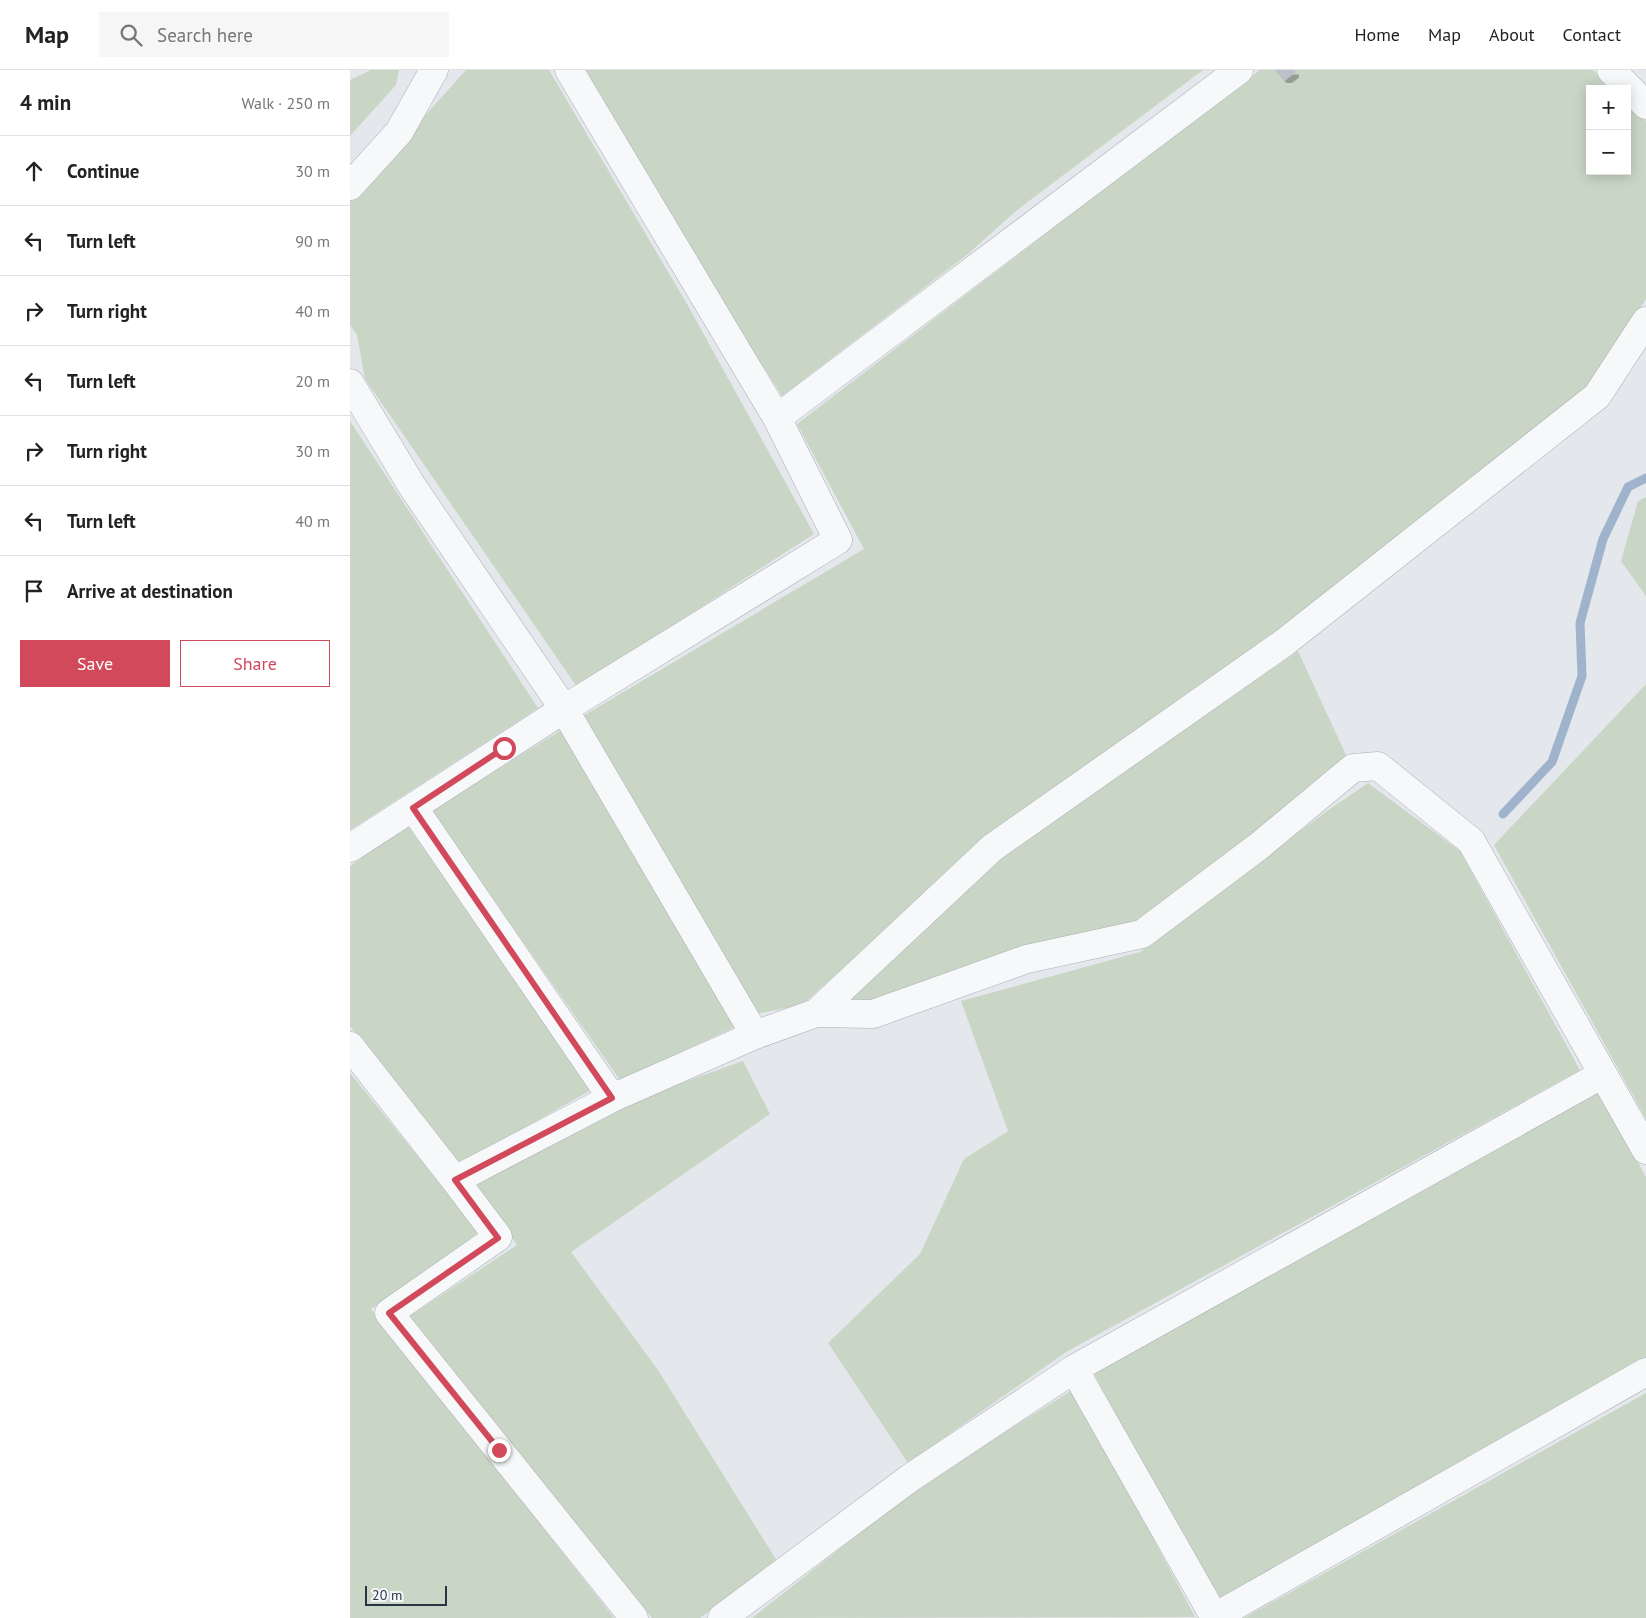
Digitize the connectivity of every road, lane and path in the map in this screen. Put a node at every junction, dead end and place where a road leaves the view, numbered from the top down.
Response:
1 (434, 70) edge
2 (569, 70) edge
3 (1238, 70) edge
4 (1611, 70) edge
5 (1646, 105) edge
6 (350, 186) edge
7 (1646, 321) edge
8 (350, 383) edge
9 (777, 418) junction
10 (564, 709) junction
11 (413, 808) junction
12 (350, 848) edge
13 (816, 1013) junction
14 (755, 1035) junction
15 (350, 1046) edge
16 (1603, 1074) junction
17 (612, 1098) junction
18 (1646, 1150) edge
19 (455, 1180) junction
20 (1074, 1369) junction
21 (1646, 1372) edge
22 (634, 1618) edge
23 (722, 1618) edge
24 (1214, 1618) edge

1 - 6 lane
2 - 9 lane
3 - 9 lane
4 - 5 lane
7 - 13 lane
8 - 10 lane
9 - 10 lane
10 - 11 lane
10 - 14 lane
11 - 12 lane
11 - 17 lane
13 - 14 lane
13 - 16 lane
14 - 17 lane
15 - 19 lane
16 - 18 lane
16 - 20 lane
17 - 19 lane
19 - 22 lane
20 - 23 lane
20 - 24 lane
21 - 24 lane

